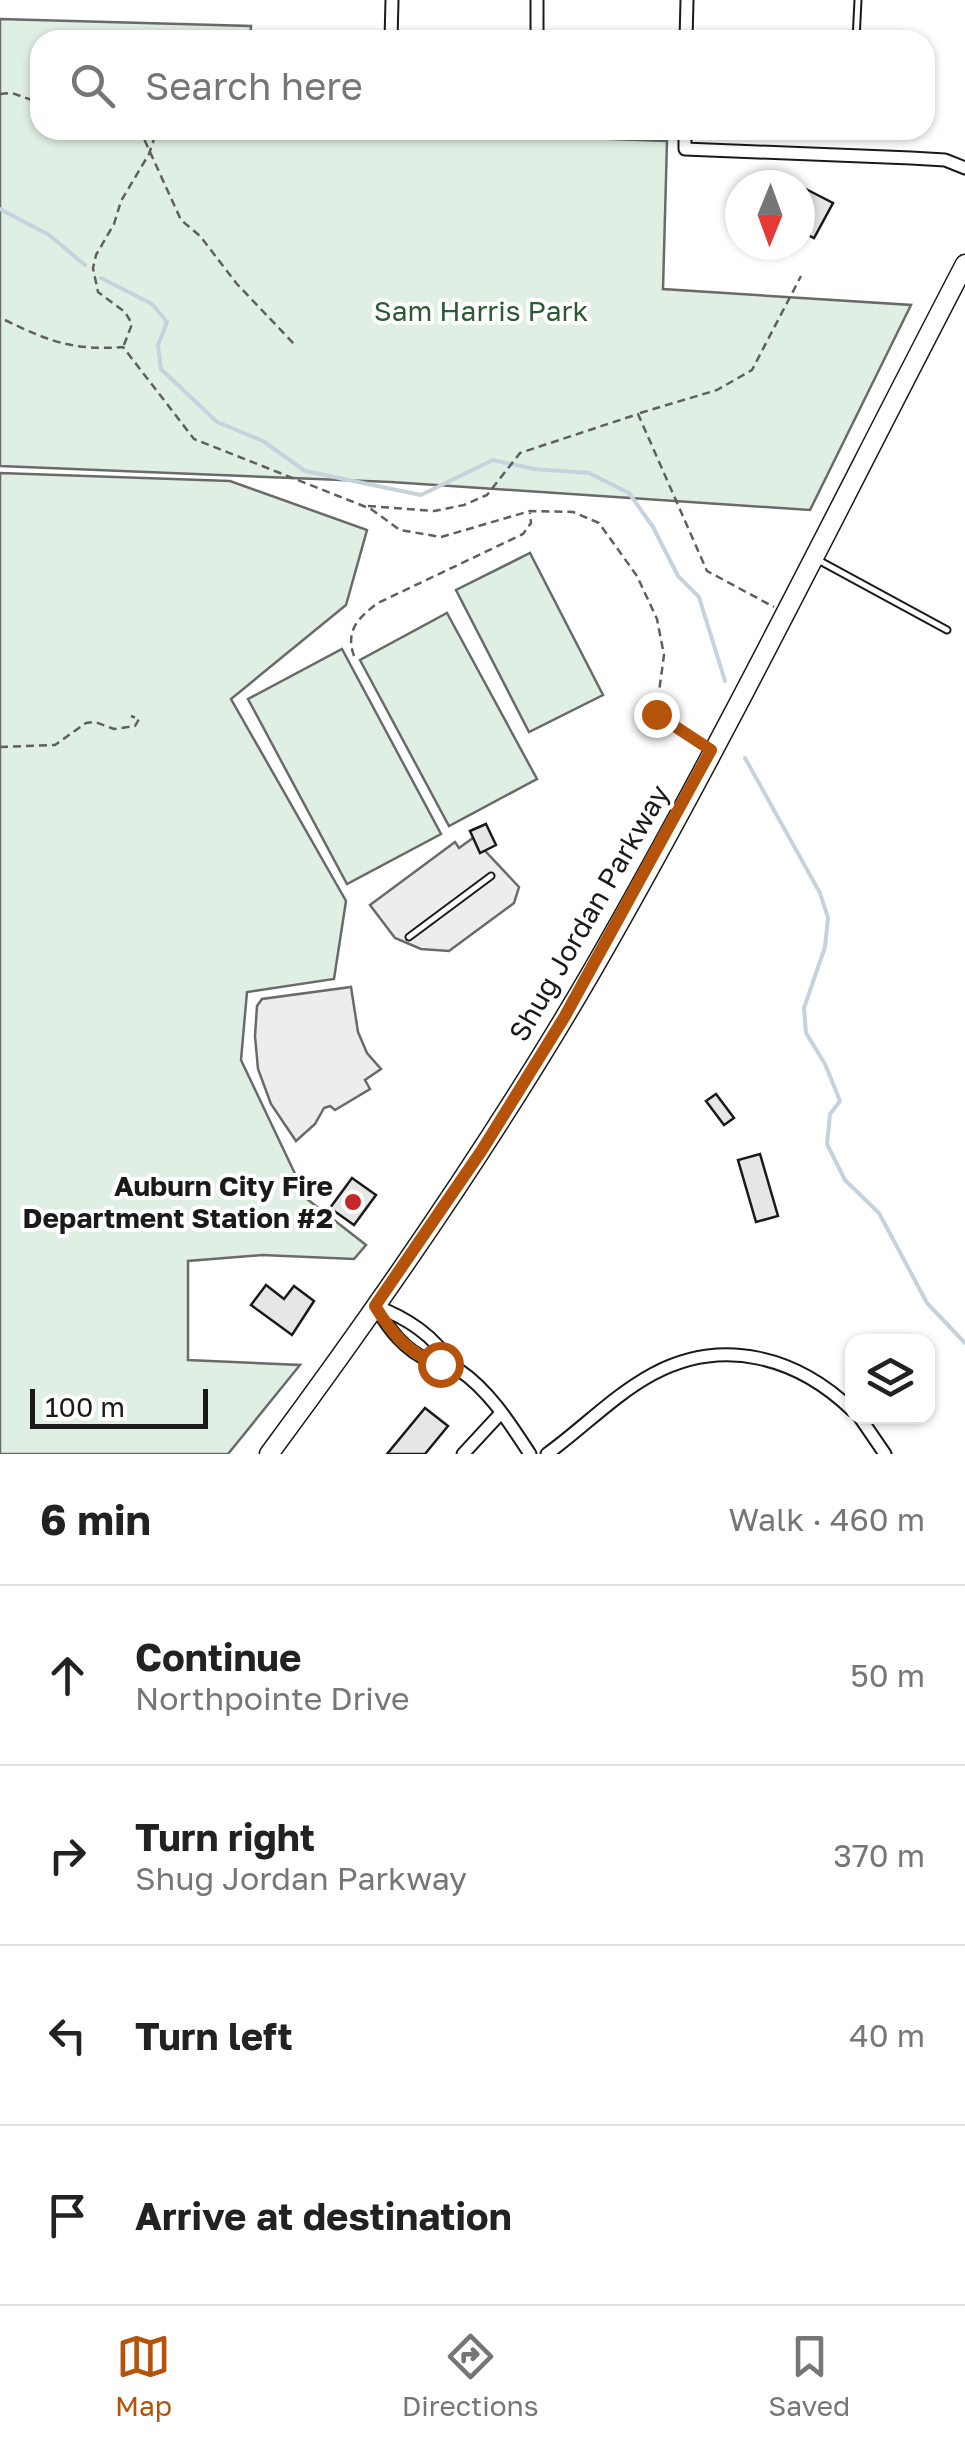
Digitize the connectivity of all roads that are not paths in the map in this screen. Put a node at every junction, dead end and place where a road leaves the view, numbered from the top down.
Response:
1 (392, 0) edge
2 (537, 0) edge
3 (687, 0) edge
4 (858, 0) edge
5 (391, 30) edge
6 (537, 30) edge
7 (686, 30) edge
8 (856, 30) edge
9 (685, 140) edge
10 (965, 168) edge
11 (965, 264) edge
12 (813, 557) junction
13 (947, 630) dead end
14 (491, 876) dead end
15 (409, 937) dead end
16 (375, 1306) junction
17 (451, 1365) junction
18 (845, 1403) edge
19 (502, 1414) junction
20 (864, 1424) edge
21 (268, 1454) edge
22 (463, 1454) edge
23 (530, 1454) edge
24 (548, 1454) edge
25 (885, 1454) edge

1 - 5 street
2 - 6 street
3 - 7 street
4 - 8 lane
9 - 10 street
11 - 12 main road, Shug Jordan Parkway
12 - 13 lane
12 - 16 main road, Shug Jordan Parkway
14 - 15 lane
16 - 17 street
16 - 17 street
16 - 21 main road, Shug Jordan Parkway
17 - 19 street
18 - 24 street
19 - 22 street
19 - 23 street
20 - 25 street

